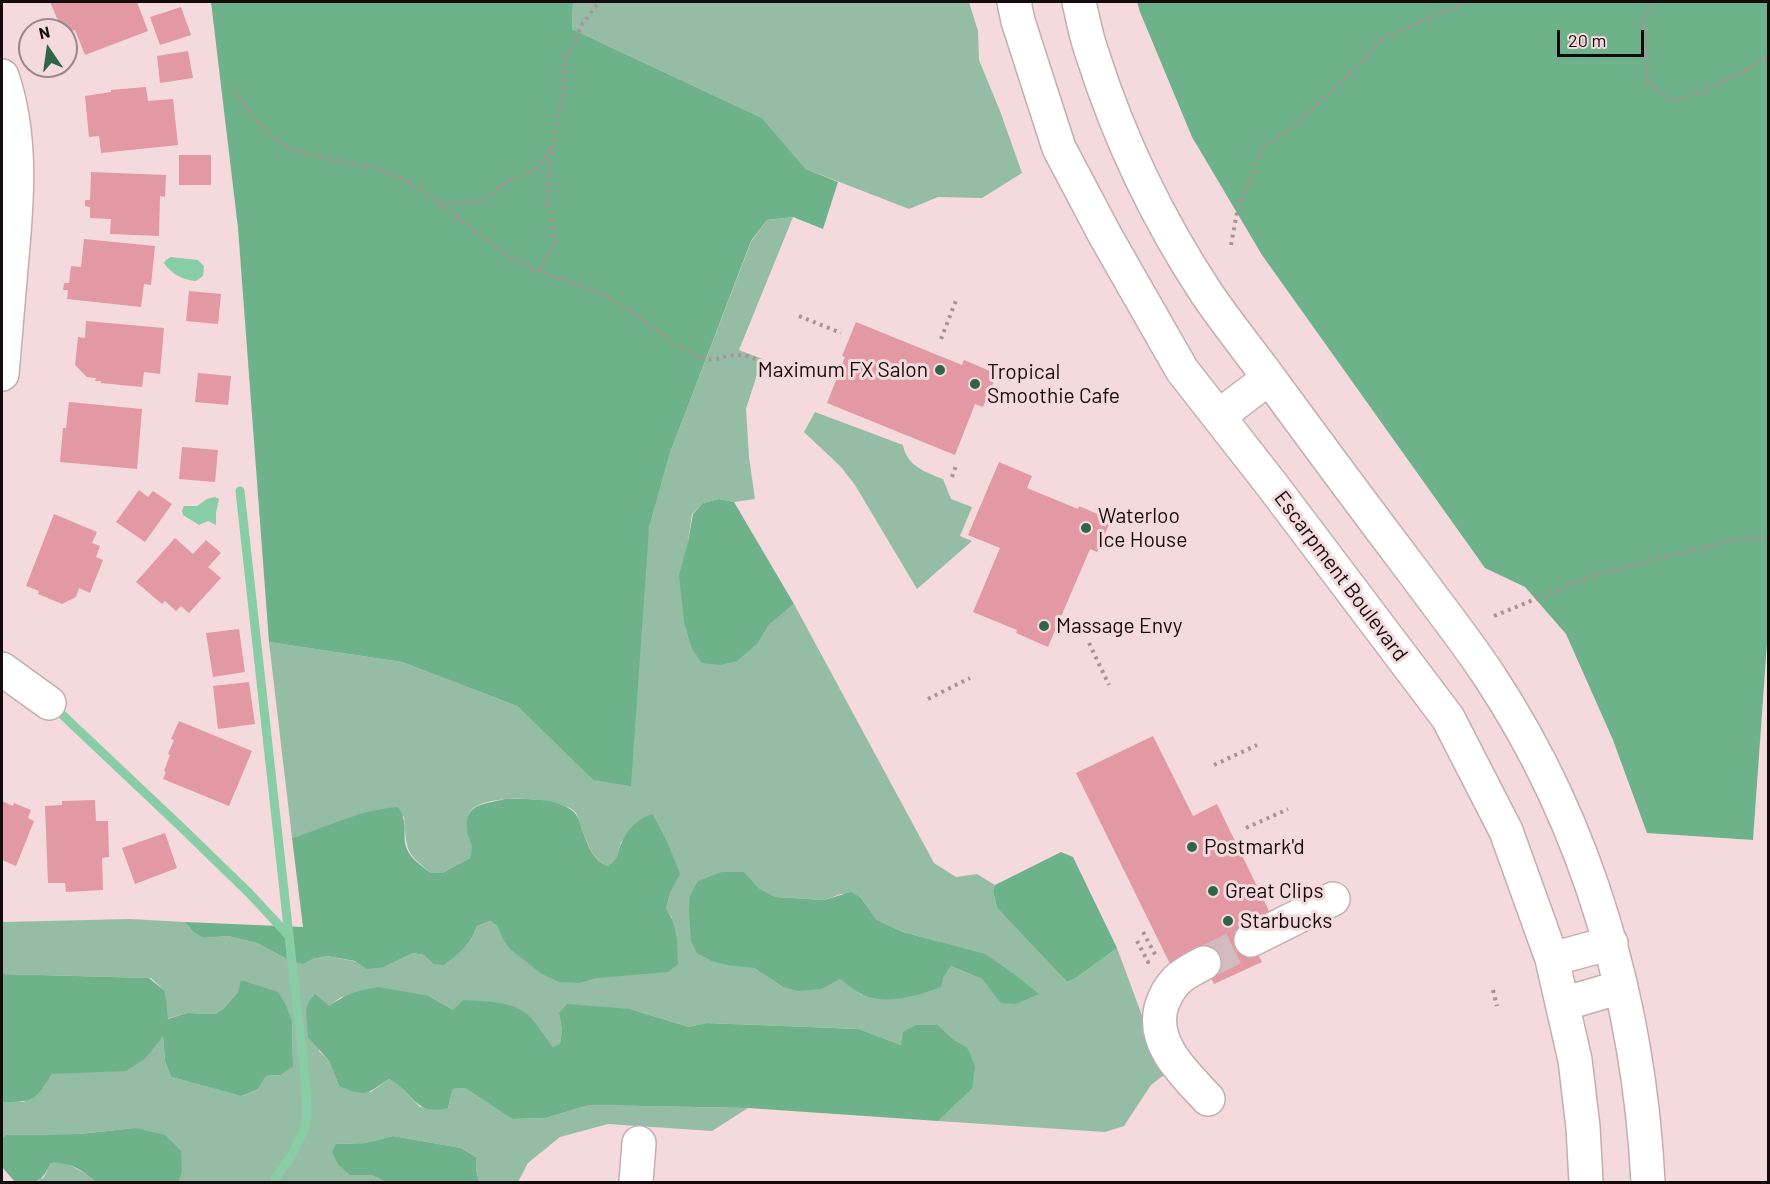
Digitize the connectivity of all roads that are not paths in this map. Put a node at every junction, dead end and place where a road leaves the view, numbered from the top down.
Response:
1 (1014, 2) edge
2 (1079, 2) edge
3 (2, 76) edge
4 (2, 374) edge
5 (1269, 378) junction
6 (1218, 416) junction
7 (2, 669) edge
8 (49, 703) dead end
9 (1333, 899) dead end
10 (1251, 940) tunnel mouth
11 (1611, 943) junction
12 (1552, 959) junction
13 (1204, 963) tunnel mouth
14 (1621, 987) junction
15 (1563, 1004) junction
16 (1208, 1099) dead end
17 (639, 1143) dead end
18 (636, 1182) edge
19 (1586, 1182) edge
20 (1648, 1182) edge

1 - 6 main road, Escarpment Boulevard
2 - 5 main road
3 - 4 main road
5 - 6 main road
5 - 11 main road
6 - 12 main road, Escarpment Boulevard
7 - 8 main road
9 - 10 main road
11 - 12 main road
11 - 14 main road
12 - 15 main road, Escarpment Boulevard
13 - 16 main road
14 - 15 main road
14 - 20 main road
15 - 19 main road, Escarpment Boulevard
17 - 18 main road

